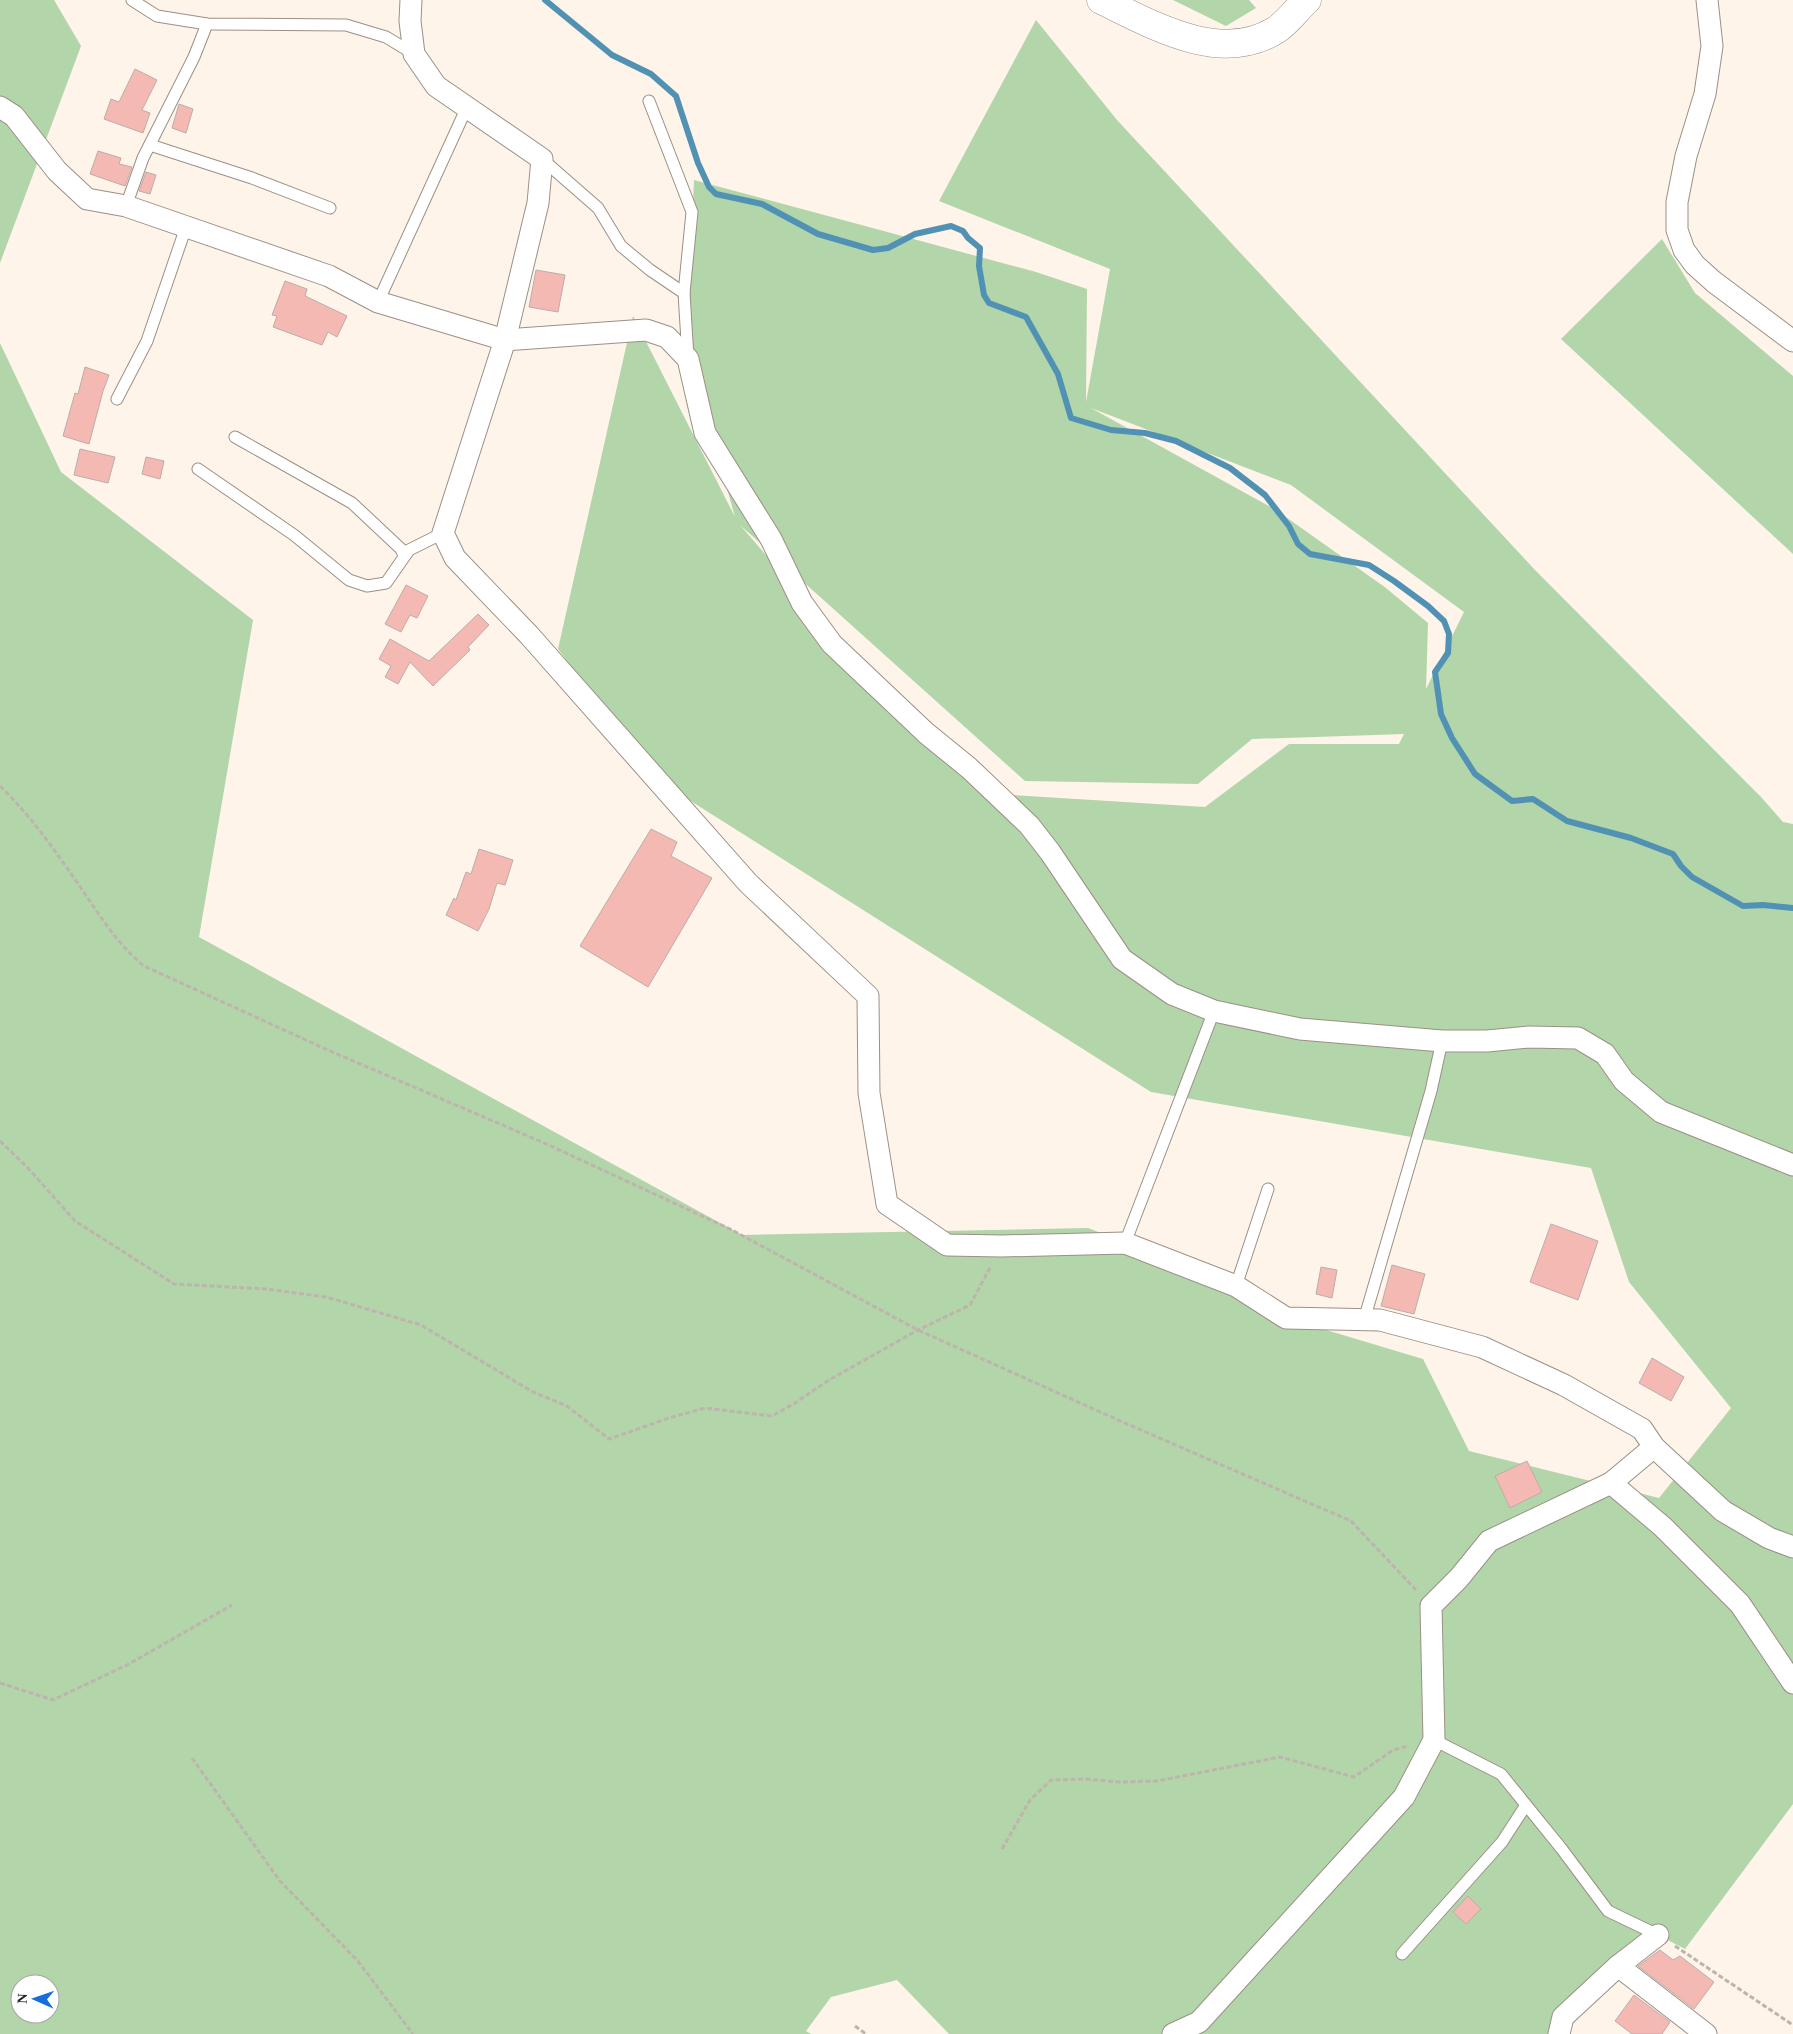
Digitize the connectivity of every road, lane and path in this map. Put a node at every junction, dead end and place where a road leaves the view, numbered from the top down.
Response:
1 (132, 0) edge
2 (411, 0) edge
3 (1101, 0) edge
4 (1306, 0) edge
5 (1707, 0) edge
6 (207, 24) junction
7 (414, 54) junction
8 (650, 101) dead end
9 (0, 107) edge
10 (467, 107) junction
11 (150, 144) junction
12 (542, 159) junction
13 (126, 206) junction
14 (330, 208) dead end
15 (186, 228) junction
16 (684, 293) junction
17 (378, 302) junction
18 (505, 340) junction
19 (1793, 341) edge
20 (688, 359) junction
21 (117, 399) dead end
22 (235, 437) dead end
23 (198, 469) dead end
24 (443, 533) junction
25 (404, 556) junction
26 (0, 786) edge
27 (1214, 1012) junction
28 (1442, 1041) junction
29 (0, 1141) edge
30 (1793, 1165) edge
31 (1268, 1188) dead end
32 (1125, 1242) junction
33 (1002, 1246) junction
34 (1236, 1286) junction
35 (1364, 1320) junction
36 (918, 1330) junction
37 (1654, 1446) junction
38 (1611, 1483) junction
39 (1793, 1547) edge
40 (232, 1604) dead end
41 (1431, 1606) junction
42 (0, 1683) edge
43 (1793, 1683) edge
44 (1434, 1740) junction
45 (192, 1758) dead end
46 (1526, 1806) junction
47 (1002, 1849) dead end
48 (1658, 1935) junction
49 (1402, 1954) dead end
50 (1618, 1966) junction
51 (1793, 2025) edge
52 (855, 2026) dead end
53 (413, 2034) edge
54 (866, 2034) edge
55 (1173, 2034) edge
56 (1559, 2034) edge
57 (1706, 2034) edge

1 - 6 lane
2 - 7 street
3 - 4 street
5 - 19 street
6 - 7 lane
6 - 11 lane
7 - 10 street
8 - 16 lane
9 - 13 street
10 - 12 street
10 - 17 lane
11 - 13 lane
11 - 14 lane
12 - 16 lane
12 - 18 street
13 - 15 street
15 - 17 street
15 - 21 lane
16 - 20 lane
17 - 18 street
18 - 20 street
18 - 24 street
20 - 27 street
22 - 25 lane
23 - 25 lane
24 - 25 lane
24 - 33 street
26 - 36 path
27 - 28 street
27 - 32 lane
28 - 30 street
28 - 35 lane
29 - 36 path
31 - 34 lane
32 - 33 street
32 - 34 street
33 - 36 path
34 - 35 street
35 - 37 street
36 - 41 path
37 - 38 street
37 - 39 street
38 - 41 street
38 - 43 street
40 - 42 path
41 - 44 street
44 - 46 lane
44 - 47 path
44 - 55 street
45 - 53 path
46 - 48 lane
46 - 49 lane
48 - 50 street
48 - 51 path
50 - 56 street
50 - 57 street
52 - 54 path

